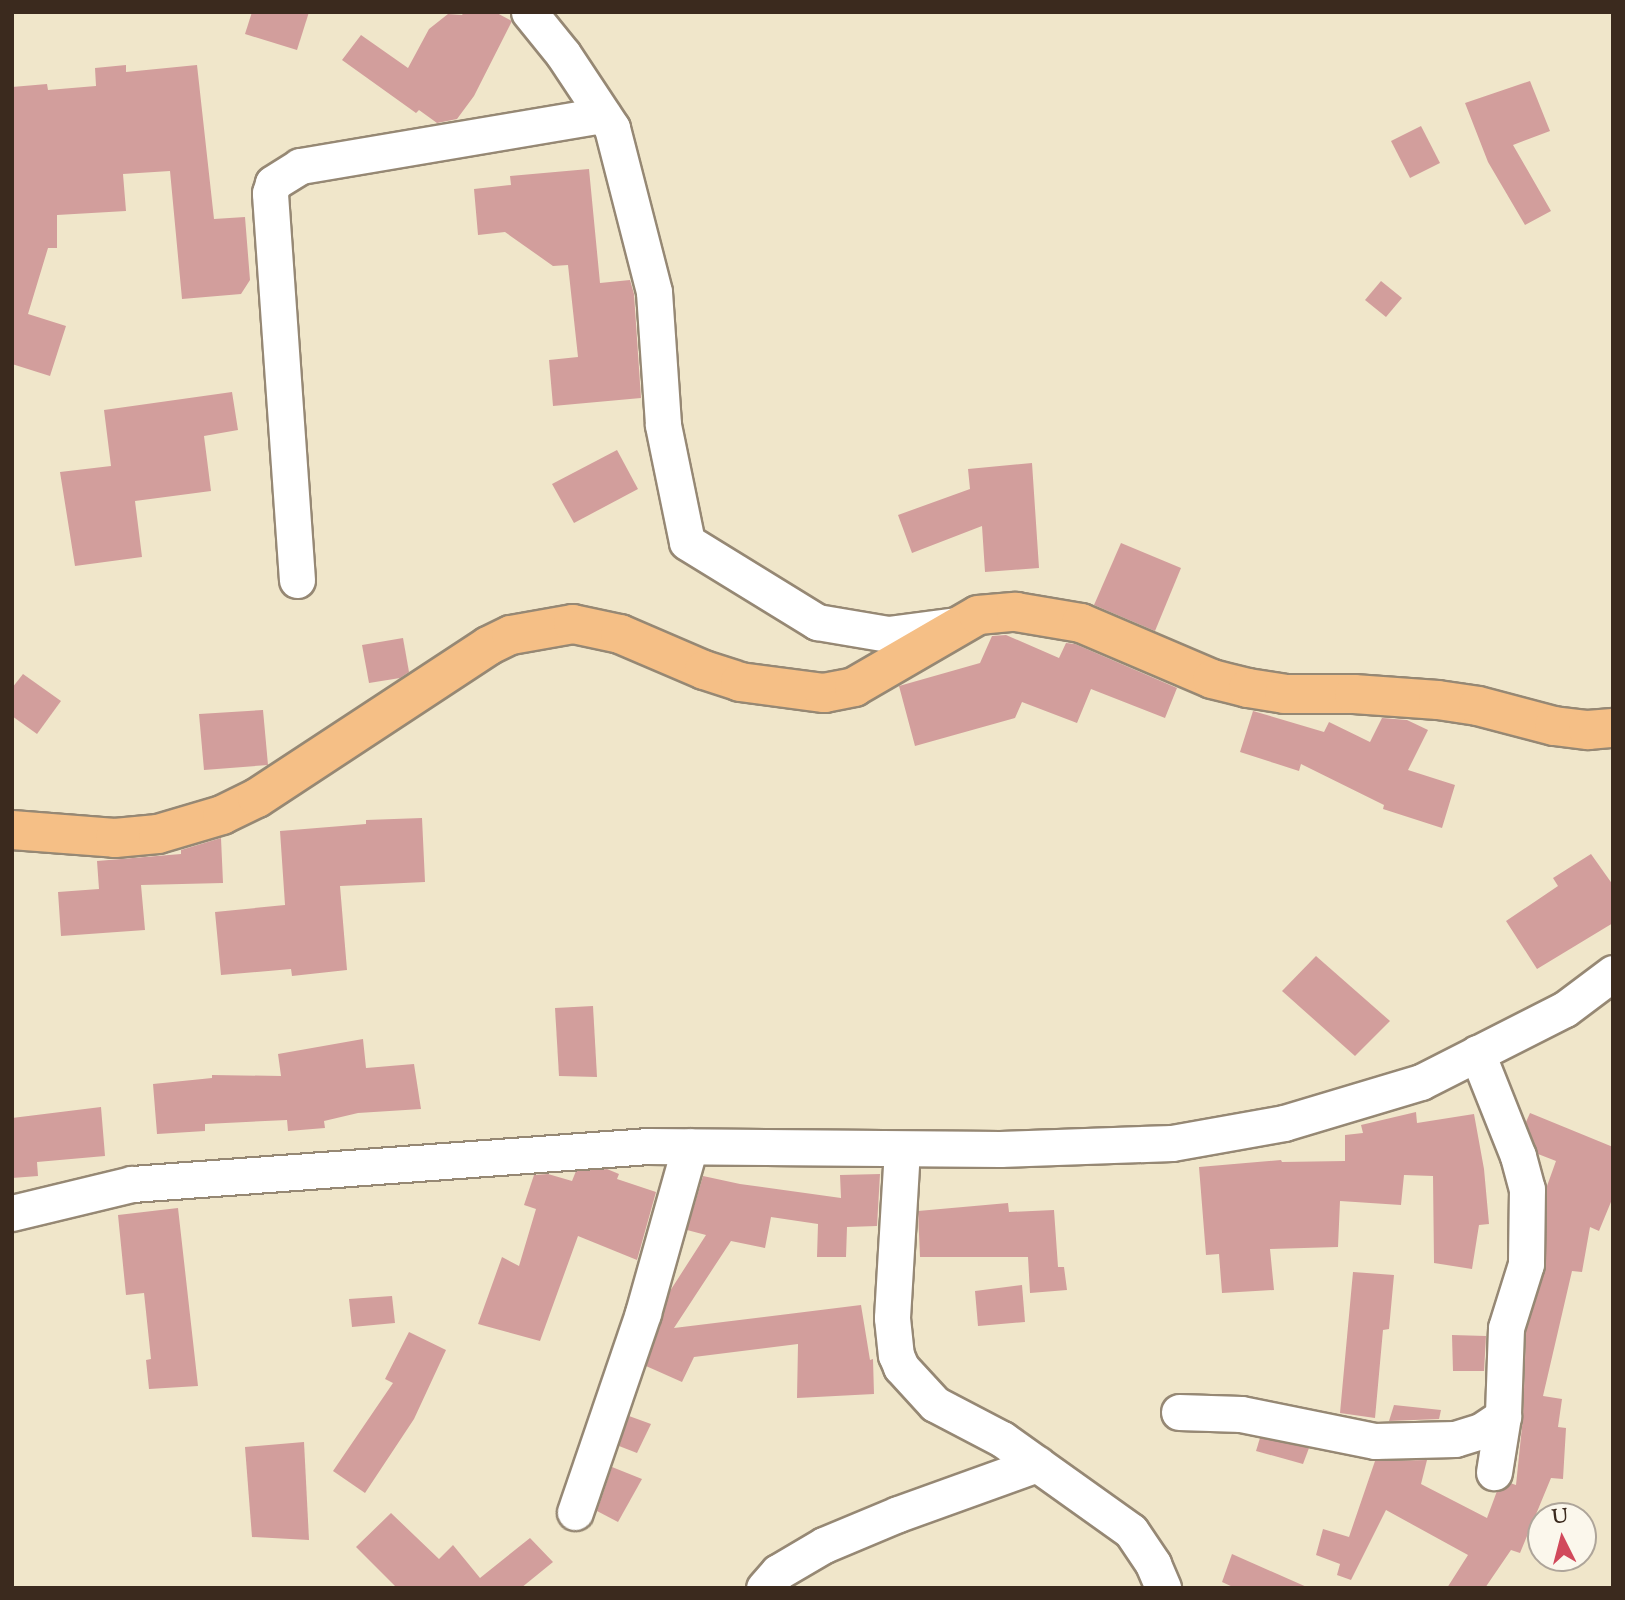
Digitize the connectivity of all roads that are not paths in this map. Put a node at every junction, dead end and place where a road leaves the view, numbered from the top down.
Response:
1 (529, 12) edge
2 (603, 115) junction
3 (297, 580) dead end
4 (956, 625) junction
5 (1613, 728) edge
6 (12, 830) edge
7 (1613, 973) edge
8 (1477, 1053) junction
9 (690, 1146) junction
10 (902, 1149) junction
11 (12, 1213) edge
12 (1179, 1412) dead end
13 (1503, 1416) junction
14 (1037, 1464) junction
15 (1494, 1472) dead end
16 (576, 1512) dead end
17 (764, 1588) edge
18 (1163, 1588) edge

1 - 2 street
2 - 3 street
2 - 4 street
4 - 5 main road
4 - 6 main road
7 - 8 street
8 - 10 street
8 - 13 street
9 - 10 street
9 - 11 street
9 - 16 street
10 - 14 street
12 - 13 street
13 - 15 street
14 - 17 street
14 - 18 street

